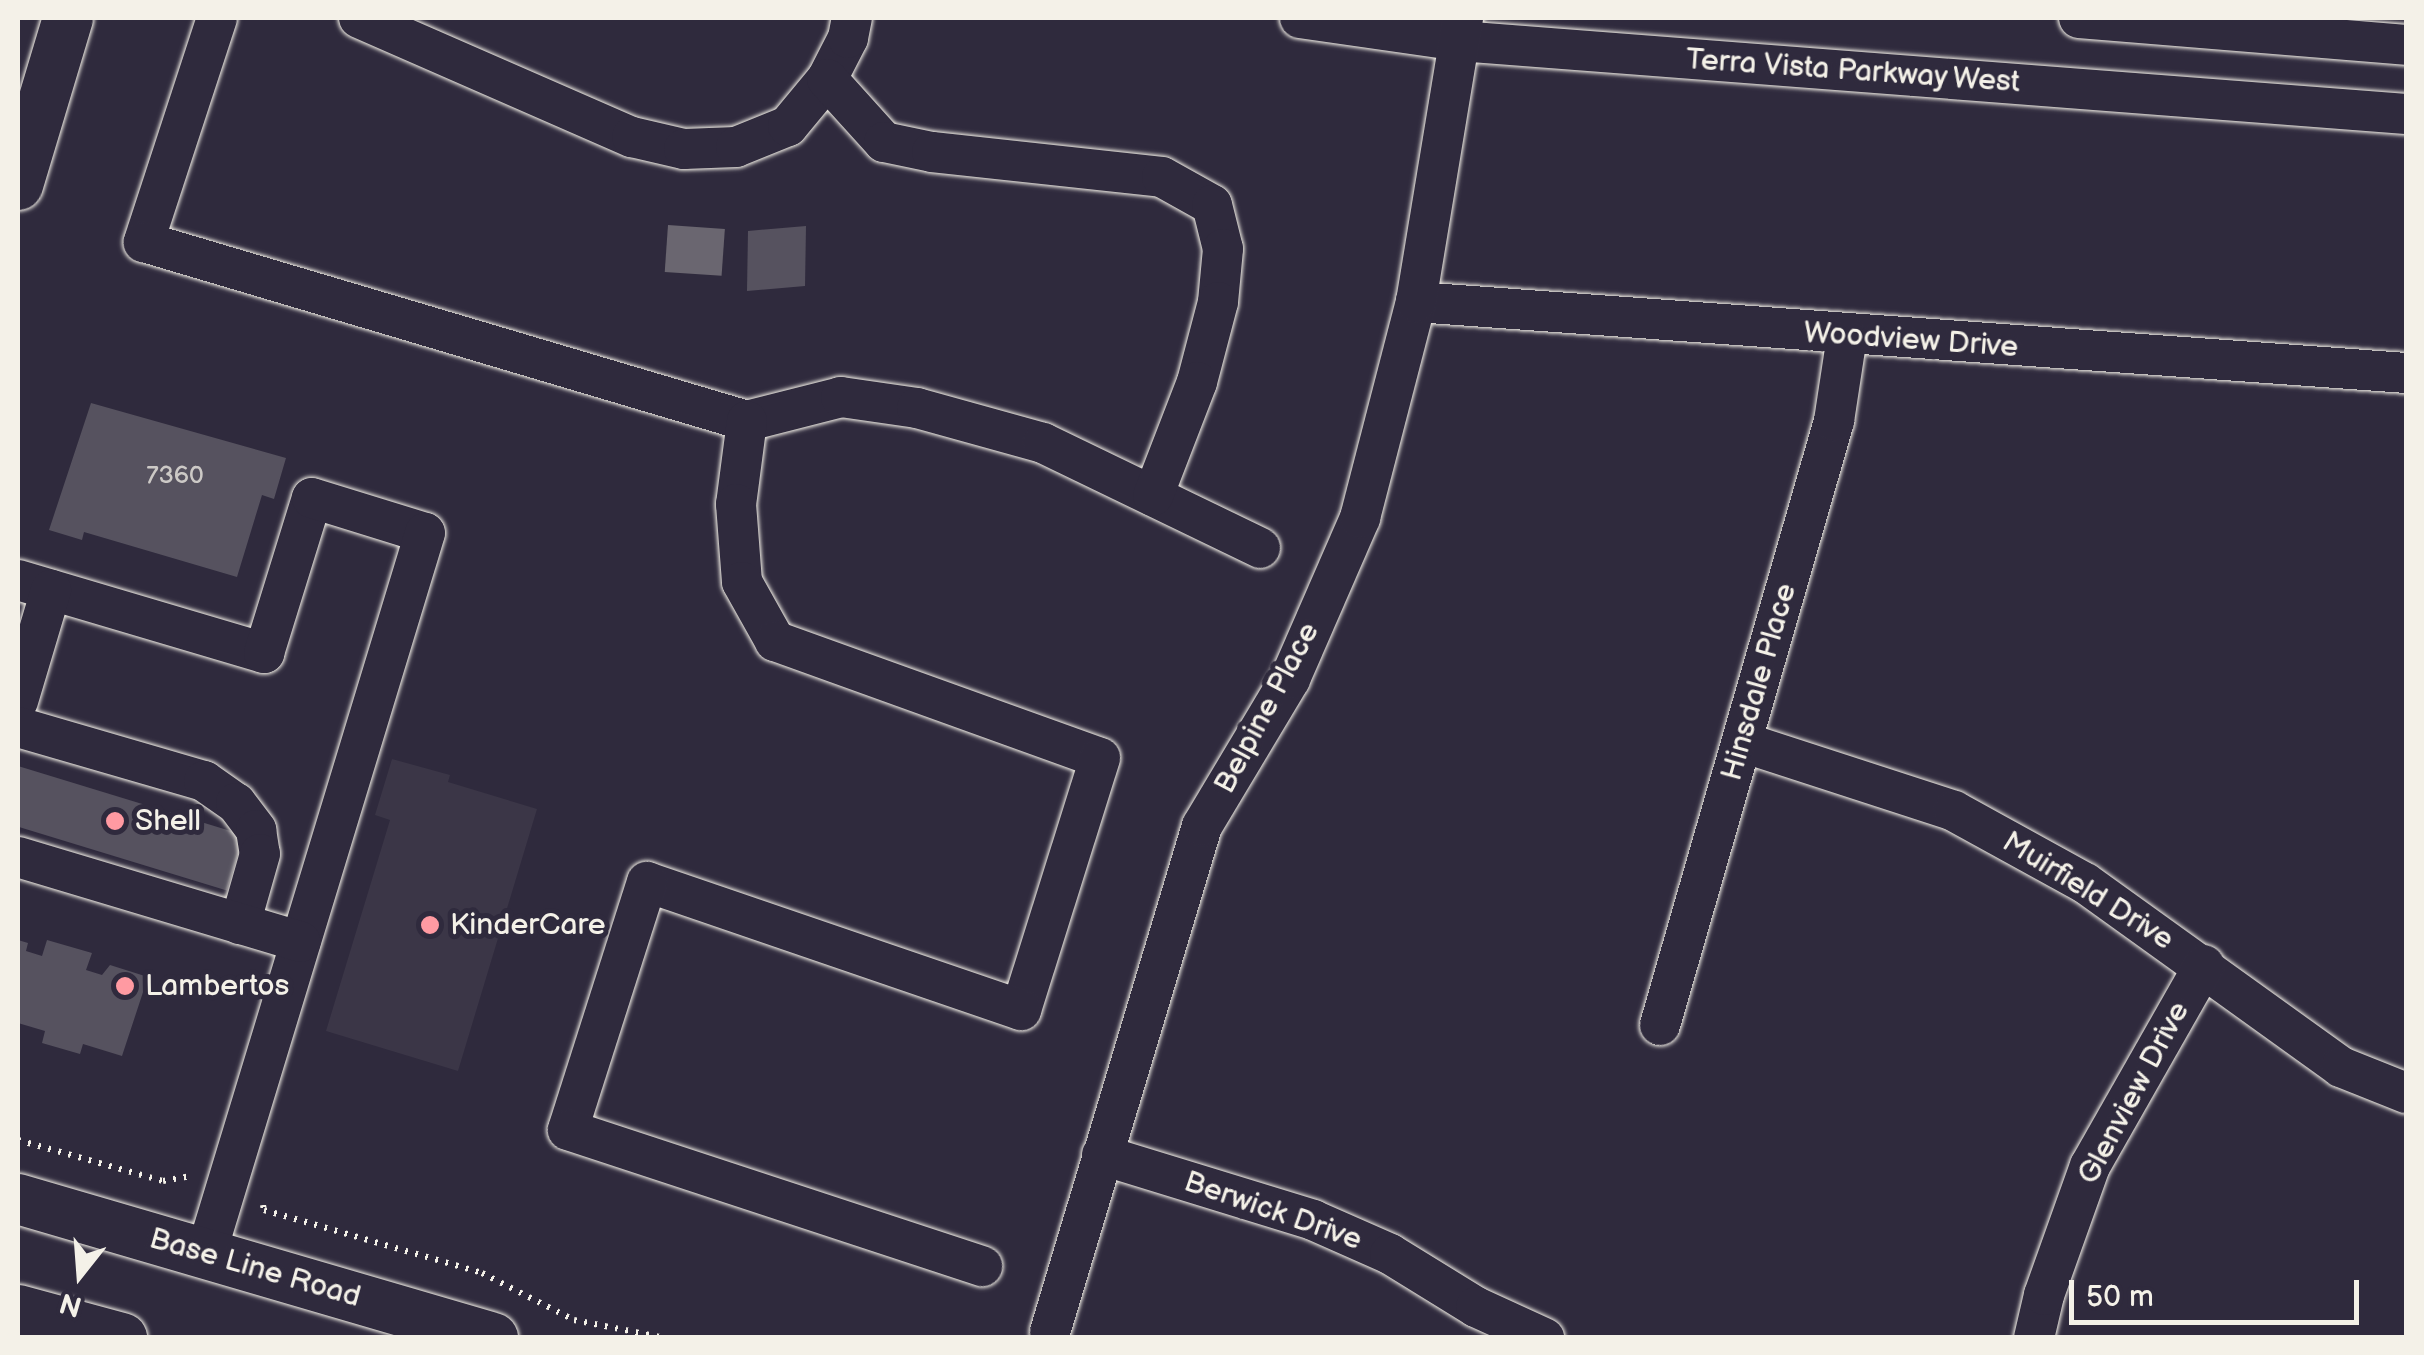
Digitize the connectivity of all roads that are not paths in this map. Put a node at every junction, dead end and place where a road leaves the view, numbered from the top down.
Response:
1 (68, 18) edge
2 (217, 18) edge
3 (359, 18) edge
4 (852, 18) edge
5 (1300, 18) edge
6 (2079, 18) edge
7 (1461, 29) edge
8 (2406, 45) edge
9 (827, 79) junction
10 (2406, 114) edge
11 (18, 185) edge
12 (1416, 302) junction
13 (1846, 336) junction
14 (2406, 373) edge
15 (747, 421) junction
16 (1153, 496) junction
17 (1260, 548) dead end
18 (34, 585) edge
19 (18, 701) edge
20 (18, 727) edge
21 (1742, 742) junction
22 (18, 858) edge
23 (240, 924) junction
24 (301, 942) junction
25 (2204, 965) junction
26 (1660, 1025) dead end
27 (2406, 1094) edge
28 (1102, 1155) junction
29 (18, 1200) edge
30 (206, 1254) junction
31 (982, 1266) dead end
32 (18, 1310) edge
33 (1050, 1332) dead end
34 (122, 1338) edge
35 (492, 1338) edge
36 (1544, 1338) edge
37 (2034, 1338) edge

1 - 11 main road
2 - 15 street
3 - 9 street
4 - 9 street
5 - 7 street, Terra Vista Parkway West
6 - 8 street
7 - 10 street, Terra Vista Parkway West
7 - 12 street, Belpine Place
9 - 16 street
12 - 13 street, Woodview Drive
12 - 28 street, Belpine Place
13 - 14 street, Woodview Drive
13 - 21 street, Hinsdale Place
15 - 16 street
15 - 31 street
16 - 17 street
18 - 19 street
18 - 24 street
20 - 23 street
21 - 25 street, Muirfield Drive
21 - 26 street, Hinsdale Place
22 - 23 street
23 - 24 street
24 - 30 street
25 - 27 street, Muirfield Drive
25 - 37 street, Glenview Drive
28 - 33 street, Belpine Place
28 - 36 street, Berwick Drive
29 - 30 main road, Base Line Road
30 - 35 main road, Base Line Road
32 - 34 main road

